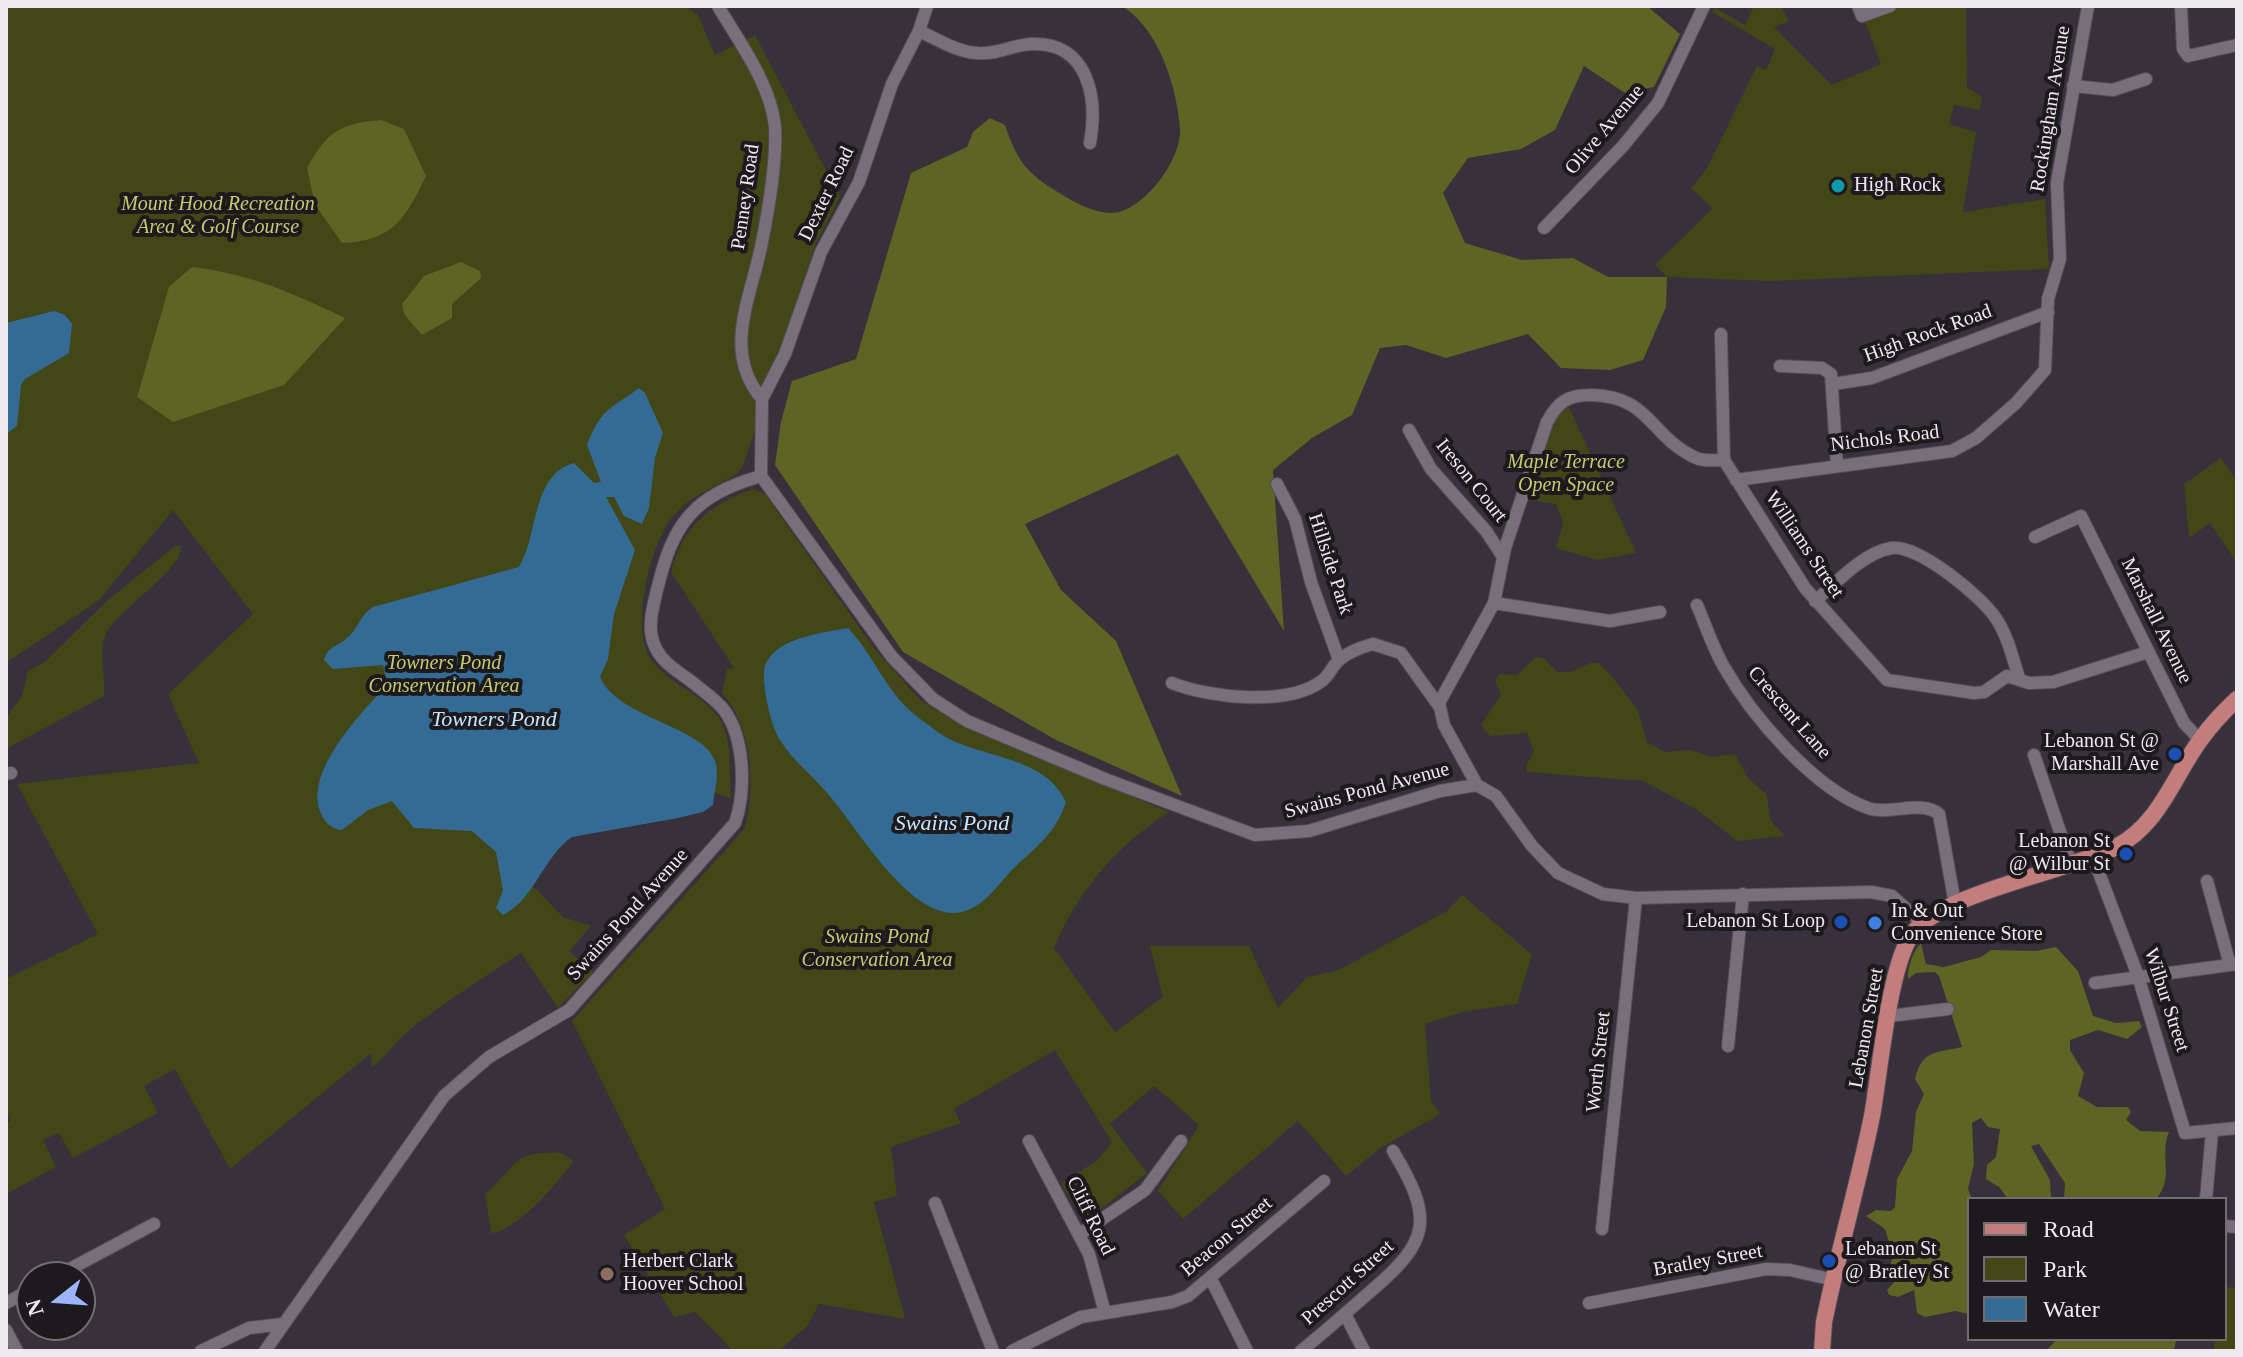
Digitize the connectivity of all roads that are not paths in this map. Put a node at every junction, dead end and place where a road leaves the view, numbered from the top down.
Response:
1 (718, 6) edge
2 (927, 6) edge
3 (1704, 6) edge
4 (1858, 6) edge
5 (1890, 6) edge
6 (2088, 6) edge
7 (2181, 6) edge
8 (919, 31) junction
9 (2237, 45) edge
10 (2146, 79) dead end
11 (2073, 86) junction
12 (1090, 143) dead end
13 (1544, 228) dead end
14 (2048, 312) junction
15 (1721, 334) dead end
16 (1780, 366) dead end
17 (1833, 384) junction
18 (762, 399) junction
19 (1409, 430) dead end
20 (1724, 460) junction
21 (1837, 465) junction
22 (761, 476) junction
23 (1736, 480) junction
24 (1277, 484) dead end
25 (2035, 537) dead end
26 (1503, 557) junction
27 (1815, 601) junction
28 (1494, 603) junction
29 (1697, 605) dead end
30 (1660, 612) dead end
31 (2148, 652) junction
32 (1339, 660) junction
33 (2019, 678) junction
34 (1172, 683) dead end
35 (2237, 699) edge
36 (1439, 706) junction
37 (2200, 740) junction
38 (2034, 755) dead end
39 (1477, 785) junction
40 (2093, 857) junction
41 (2071, 864) junction
42 (2207, 881) dead end
43 (1743, 894) junction
44 (1636, 898) junction
45 (1955, 904) junction
46 (1922, 923) junction
47 (2234, 964) edge
48 (2138, 976) junction
49 (2095, 983) dead end
50 (1948, 1009) dead end
51 (1889, 1016) junction
52 (1728, 1046) dead end
53 (2237, 1128) edge
54 (2212, 1132) junction
55 (1029, 1141) dead end
56 (1181, 1141) dead end
57 (1393, 1151) dead end
58 (1324, 1181) dead end
59 (2206, 1197) edge
60 (935, 1203) dead end
61 (154, 1224) dead end
62 (1602, 1229) dead end
63 (1080, 1234) junction
64 (85, 1261) edge
65 (1211, 1279) junction
66 (1834, 1280) junction
67 (1589, 1303) dead end
68 (1105, 1313) junction
69 (1345, 1314) junction
70 (283, 1324) junction
71 (6, 1330) edge
72 (17, 1351) edge
73 (201, 1351) edge
74 (265, 1351) edge
75 (993, 1351) edge
76 (1012, 1351) edge
77 (1247, 1351) edge
78 (1301, 1351) edge
79 (1364, 1351) edge
80 (1822, 1351) edge

1 - 18 street, Penney Road
2 - 8 street, Dexter Road
3 - 13 street, Olive Avenue
4 - 5 street
6 - 11 street, Rockingham Avenue
7 - 9 street
8 - 12 street
8 - 18 street, Dexter Road
10 - 11 street
11 - 14 street, Rockingham Avenue
14 - 17 street, High Rock Road
14 - 21 street, Nichols Road
15 - 20 street, Williams Street
16 - 17 street
17 - 21 street
18 - 22 street
19 - 26 street, Ireson Court
20 - 23 street, Williams Street
20 - 26 street
21 - 23 street, Nichols Road
22 - 39 street, Swains Pond Avenue
22 - 70 street, Swains Pond Avenue
23 - 27 street, Williams Street
24 - 32 street, Hillside Park
25 - 31 street, Marshall Avenue
26 - 28 street
27 - 33 street, Williams Street
27 - 33 street
28 - 30 street
28 - 36 street
29 - 45 street, Crescent Lane
31 - 33 street, Williams Street
31 - 37 street, Marshall Avenue
32 - 34 street
32 - 36 street
35 - 37 main road, Lebanon Street
36 - 39 street
37 - 40 main road, Lebanon Street
38 - 41 street
39 - 44 street, Swains Pond Avenue
40 - 41 main road, Lebanon Street
40 - 48 street, Wilbur Street
41 - 45 main road, Lebanon Street
42 - 47 street
43 - 44 street, Swains Pond Avenue
43 - 46 street, Swains Pond Avenue
43 - 52 street
44 - 62 street, Worth Street
45 - 46 main road, Lebanon Street
46 - 51 main road, Lebanon Street
47 - 48 street
48 - 49 street
48 - 54 street, Wilbur Street
50 - 51 street
51 - 66 main road, Lebanon Street
53 - 54 street
54 - 59 street
55 - 63 street, Cliff Road
56 - 63 street
57 - 69 street, Prescott Street
58 - 65 street, Beacon Street
60 - 75 street
61 - 64 street
63 - 68 street, Cliff Road
65 - 68 street, Beacon Street
65 - 77 street
66 - 67 street, Bratley Street
66 - 80 main road, Lebanon Street
68 - 76 street, Beacon Street
69 - 78 street, Prescott Street
69 - 79 street
70 - 73 street
70 - 74 street, Swains Pond Avenue
71 - 72 street

